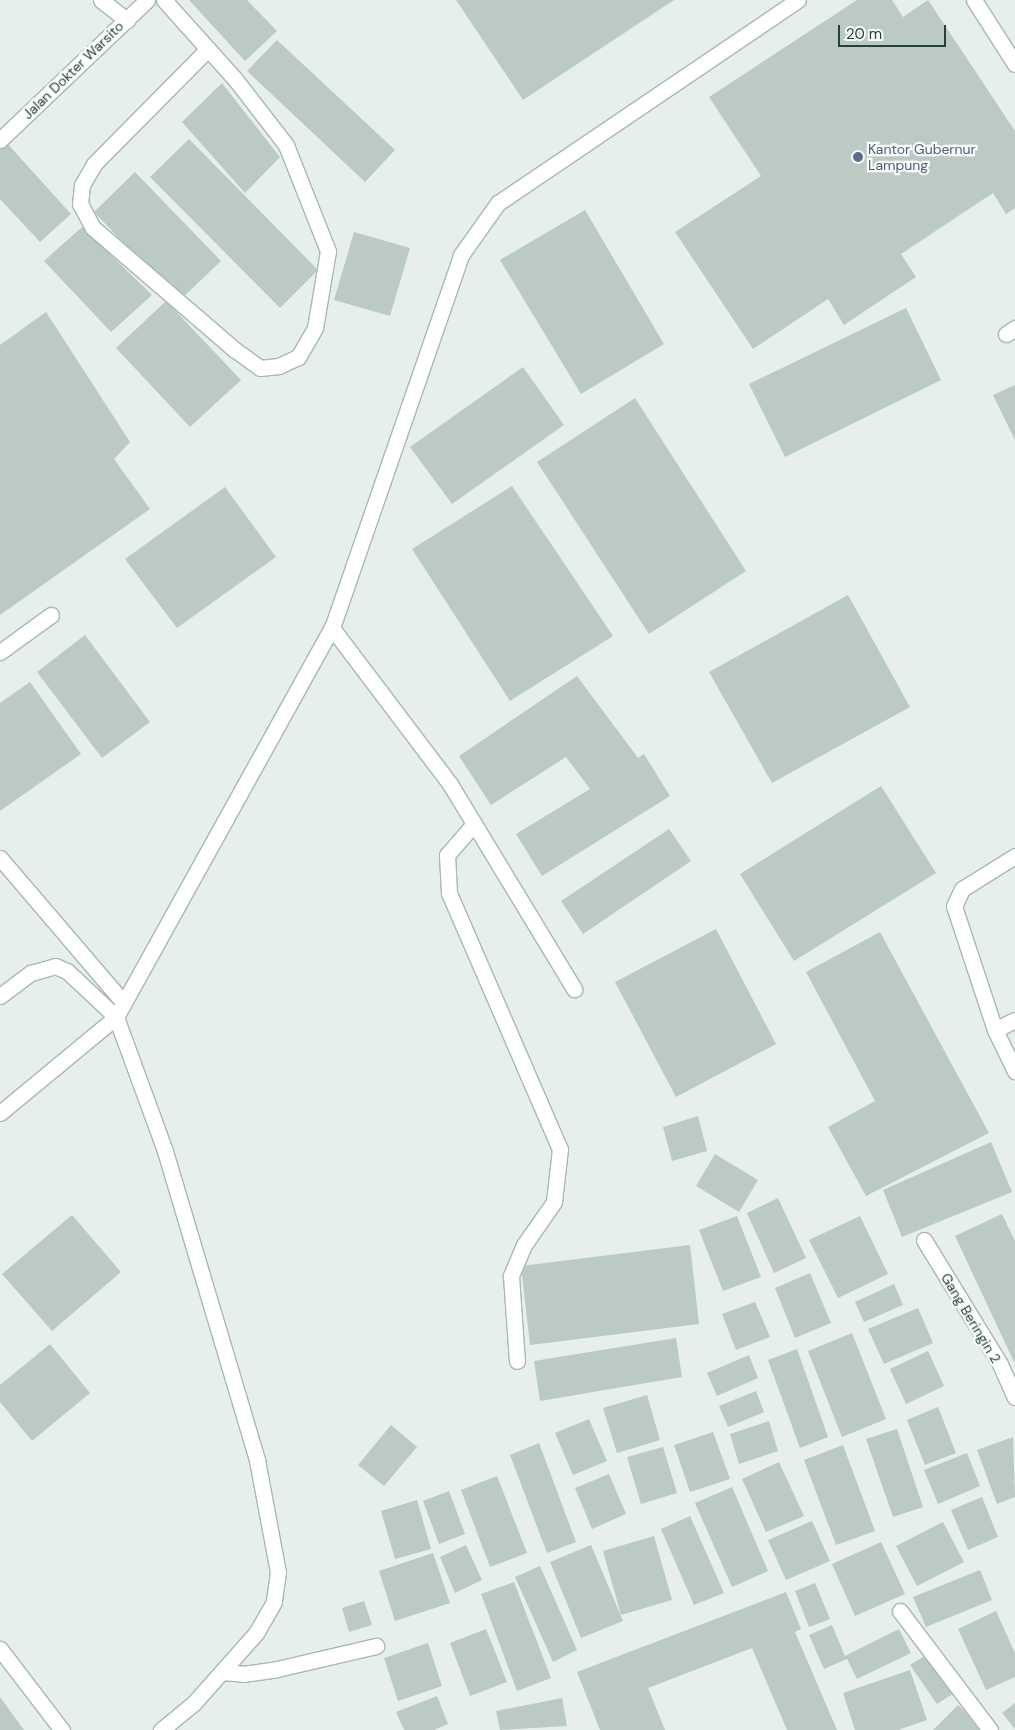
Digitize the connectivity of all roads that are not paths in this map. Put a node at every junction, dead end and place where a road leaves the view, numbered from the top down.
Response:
1 (101, 0) edge
2 (147, 0) edge
3 (164, 0) edge
4 (798, 0) edge
5 (974, 0) edge
6 (126, 20) junction
7 (208, 49) junction
8 (1015, 64) edge
9 (0, 140) edge
10 (51, 614) dead end
11 (332, 628) junction
12 (0, 652) edge
13 (474, 824) junction
14 (1015, 856) edge
15 (0, 858) edge
16 (574, 989) dead end
17 (0, 996) edge
18 (123, 1002) junction
19 (116, 1017) junction
20 (1015, 1020) edge
21 (995, 1030) junction
22 (1015, 1071) edge
23 (0, 1113) edge
24 (924, 1240) dead end
25 (518, 1361) dead end
26 (1015, 1397) edge
27 (900, 1611) dead end
28 (376, 1646) dead end
29 (0, 1649) edge
30 (222, 1672) junction
31 (62, 1730) edge
32 (161, 1730) edge
33 (990, 1730) edge

1 - 6 street
2 - 6 street, Jalan Dokter Warsito
3 - 7 street
4 - 11 street
5 - 8 street
6 - 9 street, Jalan Dokter Warsito
7 - 7 street
10 - 12 street
11 - 13 street
11 - 18 street
13 - 16 street
13 - 25 street
14 - 21 street
15 - 18 street
17 - 19 street
18 - 19 street
19 - 23 street
19 - 30 street
20 - 21 street
21 - 22 street
24 - 26 street, Gang Beringin 2
27 - 33 street
28 - 30 street
29 - 31 street
30 - 32 street

